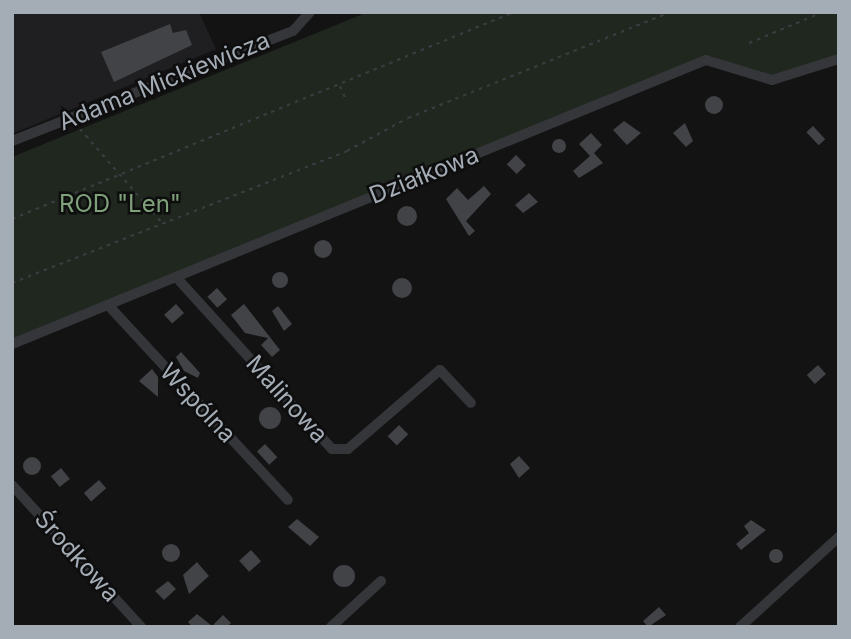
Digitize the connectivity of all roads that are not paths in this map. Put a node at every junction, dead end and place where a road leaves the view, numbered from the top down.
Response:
1 (310, 12) edge
2 (839, 59) edge
3 (12, 141) edge
4 (176, 277) junction
5 (108, 304) junction
6 (12, 344) edge
7 (471, 402) dead end
8 (12, 485) edge
9 (288, 500) dead end
10 (839, 537) edge
11 (381, 581) dead end
12 (141, 627) edge
13 (331, 627) edge
14 (740, 627) edge

1 - 3 street, Adama Mickiewicza
2 - 4 street, Działkowa
4 - 5 street, Działkowa
4 - 7 street, Malinowa
5 - 6 street, Działkowa
5 - 9 street, Wspólna
8 - 12 street, Środkowa
10 - 14 street
11 - 13 street

